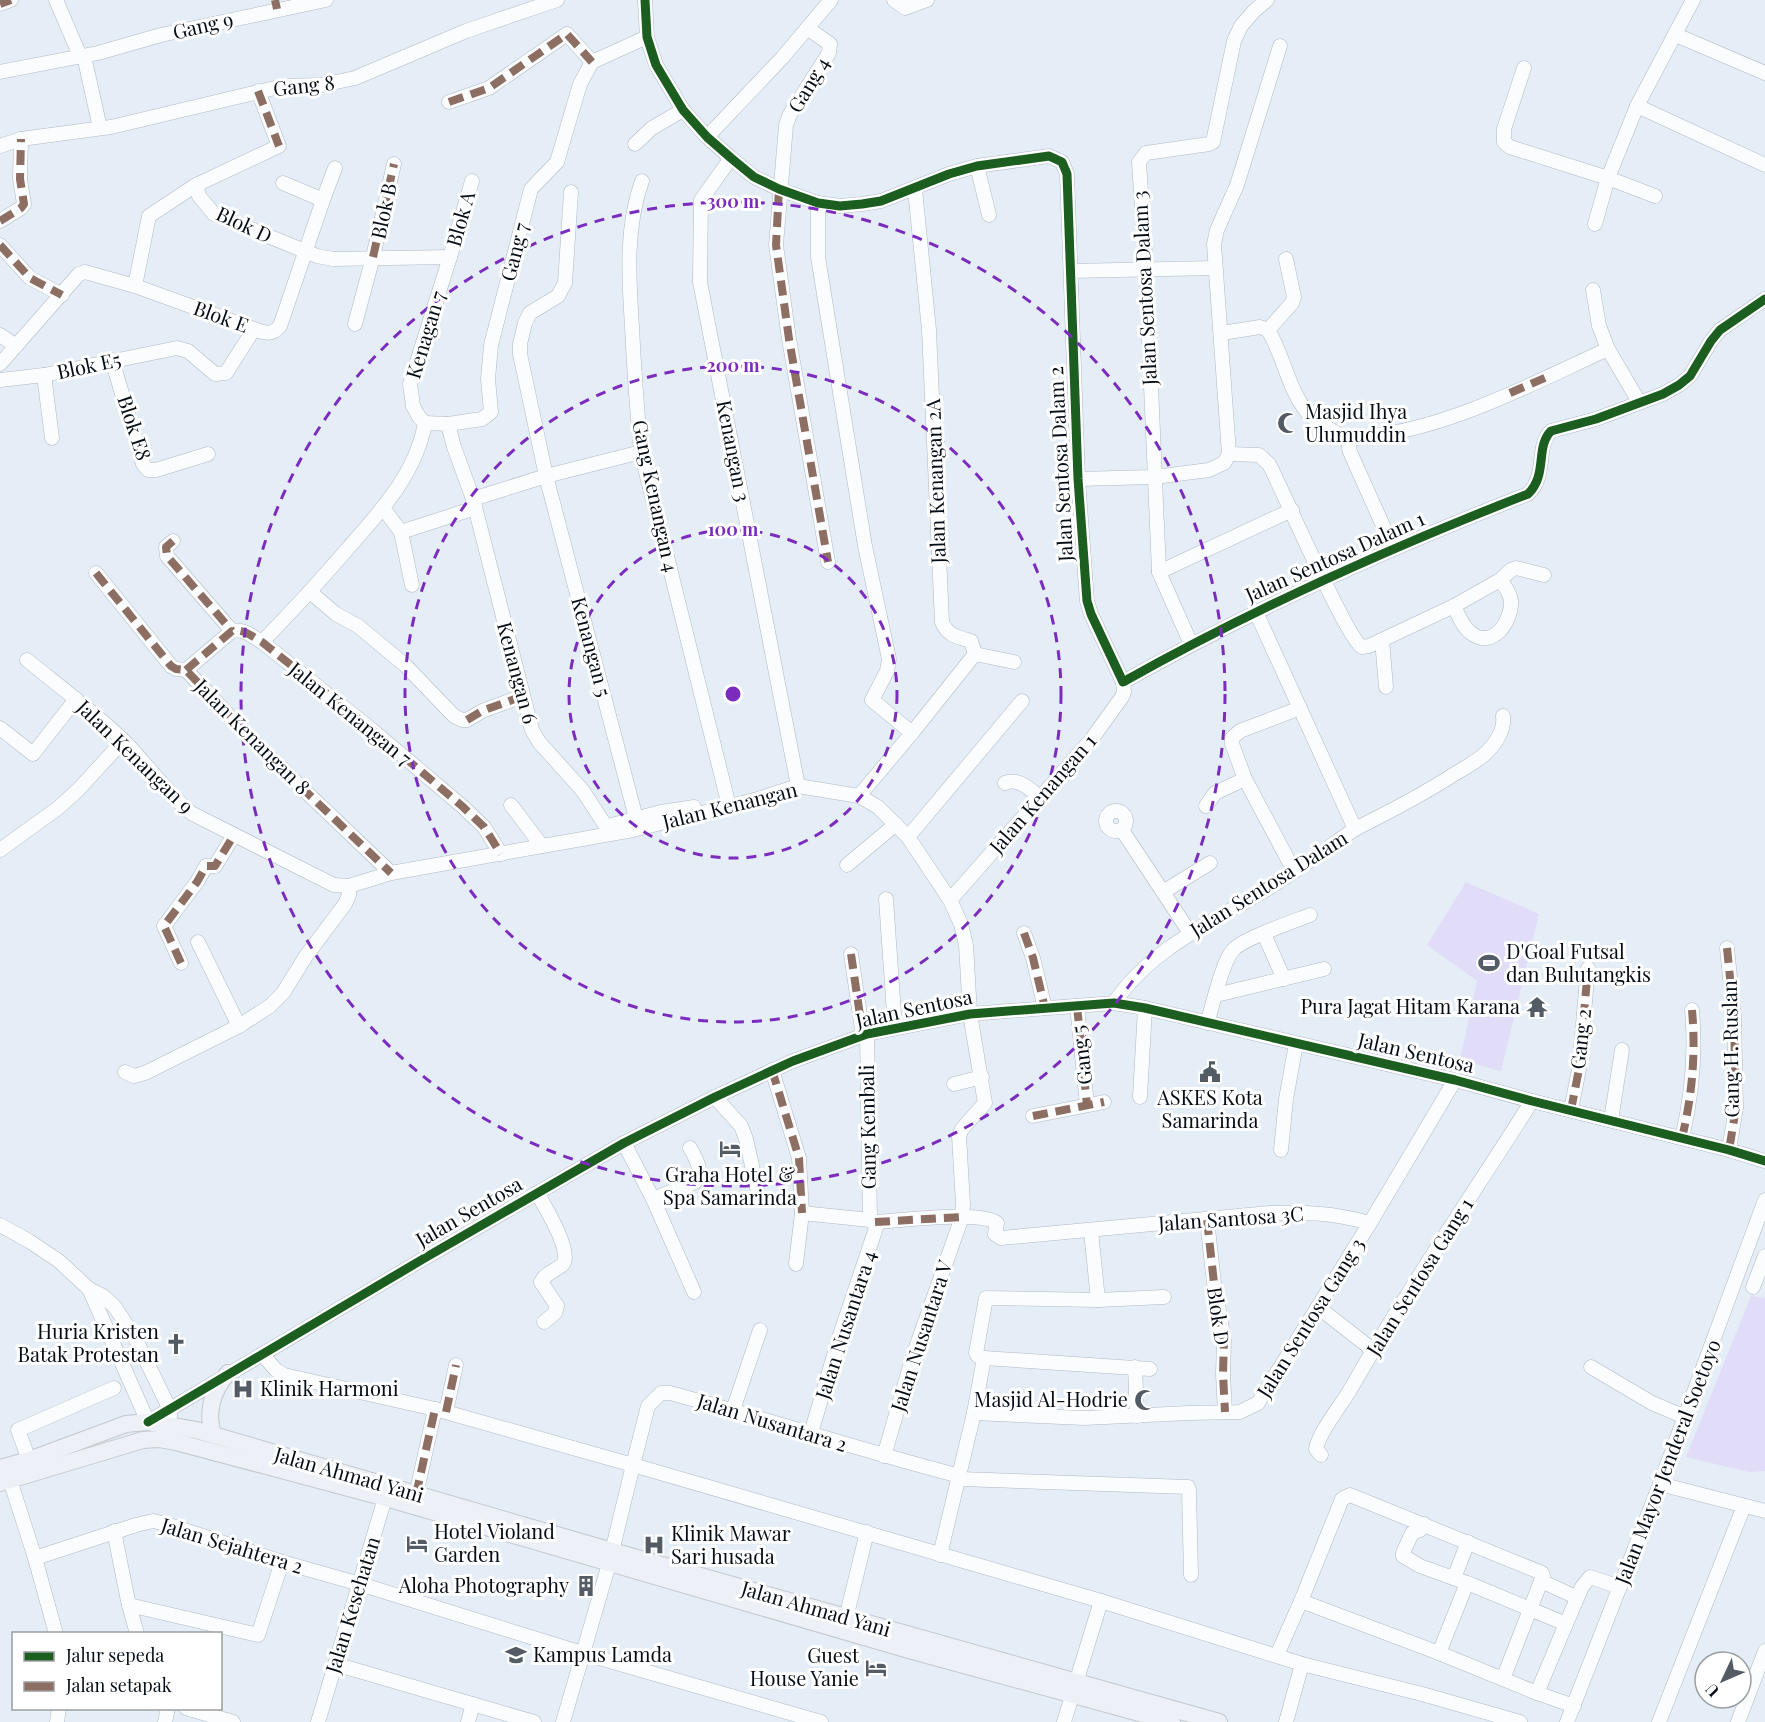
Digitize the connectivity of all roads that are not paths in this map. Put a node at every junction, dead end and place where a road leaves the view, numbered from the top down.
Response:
1 (11, 0) edge
2 (56, 0) edge
3 (326, 0) edge
4 (557, 0) edge
5 (645, 0) edge
6 (831, 0) edge
7 (894, 0) edge
8 (927, 0) edge
9 (1268, 0) edge
10 (1693, 0) edge
11 (0, 4) edge
12 (276, 5) edge
13 (807, 28) junction
14 (1676, 35) junction
15 (647, 37) junction
16 (1280, 46) dead end
17 (82, 56) junction
18 (592, 62) junction
19 (1524, 68) dead end
20 (0, 72) edge
21 (1765, 73) edge
22 (258, 91) junction
23 (449, 102) dead end
24 (1637, 106) junction
25 (683, 110) junction
26 (105, 128) junction
27 (707, 137) junction
28 (21, 139) junction
29 (635, 144) dead end
30 (0, 146) edge
31 (730, 158) junction
32 (394, 164) dead end
33 (1765, 165) edge
34 (977, 166) junction
35 (336, 168) dead end
36 (1608, 178) junction
37 (472, 181) dead end
38 (642, 182) dead end
39 (283, 183) dead end
40 (196, 185) junction
41 (779, 189) junction
42 (915, 189) junction
43 (571, 192) dead end
44 (1655, 196) dead end
45 (323, 200) junction
46 (818, 203) junction
47 (989, 215) dead end
48 (0, 221) edge
49 (1595, 224) dead end
50 (0, 245) edge
51 (305, 252) junction
52 (450, 257) junction
53 (374, 258) junction
54 (1286, 259) dead end
55 (1215, 268) junction
56 (1146, 269) junction
57 (1071, 271) junction
58 (135, 286) junction
59 (1593, 290) dead end
60 (62, 294) junction
61 (1765, 299) edge
62 (355, 324) dead end
63 (254, 329) junction
64 (1268, 330) junction
65 (1222, 333) junction
66 (0, 335) edge
67 (16, 346) junction
68 (1608, 349) junction
69 (112, 360) junction
70 (0, 364) edge
71 (44, 375) junction
72 (0, 380) edge
73 (1639, 402) junction
74 (425, 423) junction
75 (448, 423) junction
76 (52, 438) dead end
77 (1350, 441) junction
78 (641, 452) junction
79 (208, 454) dead end
80 (1229, 454) junction
81 (546, 476) junction
82 (1154, 477) junction
83 (1078, 479) junction
84 (474, 503) junction
85 (383, 508) junction
86 (1292, 510) junction
87 (402, 532) junction
88 (173, 542) dead end
89 (1393, 548) junction
90 (828, 562) dead end
91 (1159, 572) junction
92 (96, 573) dead end
93 (1544, 575) dead end
94 (1325, 580) junction
95 (1500, 580) junction
96 (412, 585) dead end
97 (310, 592) junction
98 (1454, 606) junction
99 (1256, 612) junction
100 (232, 631) junction
101 (1382, 640) junction
102 (262, 642) junction
103 (1191, 644) junction
104 (975, 654) junction
105 (27, 660) dead end
106 (1014, 662) dead end
107 (186, 670) junction
108 (1123, 682) junction
109 (1386, 687) dead end
110 (523, 696) junction
111 (76, 699) junction
112 (1022, 701) dead end
113 (1300, 708) junction
114 (1503, 716) dead end
115 (0, 728) edge
116 (912, 733) junction
117 (123, 741) junction
118 (1245, 779) junction
119 (1005, 783) dead end
120 (798, 786) junction
121 (859, 796) junction
122 (1041, 798) junction
123 (511, 805) dead end
124 (729, 806) junction
125 (1206, 806) dead end
126 (703, 812) junction
127 (636, 818) junction
128 (896, 824) junction
129 (1355, 829) junction
130 (1122, 830) dead end
131 (234, 835) junction
132 (908, 837) junction
133 (542, 846) junction
134 (0, 850) edge
135 (501, 854) junction
136 (1210, 863) dead end
137 (847, 865) dead end
138 (1294, 871) junction
139 (391, 873) junction
140 (349, 886) junction
141 (1163, 892) junction
142 (886, 899) dead end
143 (950, 900) junction
144 (1310, 915) dead end
145 (1024, 933) dead end
146 (1190, 933) junction
147 (1264, 934) junction
148 (198, 942) dead end
149 (1727, 948) dead end
150 (851, 954) dead end
151 (181, 963) dead end
152 (1588, 968) dead end
153 (1324, 969) dead end
154 (1284, 979) junction
155 (1216, 995) junction
156 (1114, 1003) junction
157 (1077, 1006) junction
158 (1045, 1008) junction
159 (1145, 1008) junction
160 (1692, 1011) dead end
161 (970, 1014) junction
162 (1207, 1023) junction
163 (239, 1026) junction
164 (895, 1028) junction
165 (865, 1035) junction
166 (1296, 1044) junction
167 (1622, 1050) dead end
168 (772, 1071) junction
169 (125, 1072) dead end
170 (982, 1077) junction
171 (1455, 1080) junction
172 (954, 1084) dead end
173 (715, 1097) junction
174 (1140, 1097) dead end
175 (1532, 1101) junction
176 (1104, 1102) dead end
177 (1087, 1105) junction
178 (1571, 1110) junction
179 (1033, 1116) dead end
180 (1611, 1120) junction
181 (1682, 1138) junction
182 (624, 1143) junction
183 (690, 1148) dead end
184 (1281, 1150) dead end
185 (1729, 1150) junction
186 (1765, 1161) edge
187 (757, 1188) dead end
188 (537, 1193) junction
189 (653, 1199) junction
190 (1765, 1200) edge
191 (802, 1213) junction
192 (962, 1216) junction
193 (1207, 1220) junction
194 (873, 1221) junction
195 (1370, 1223) junction
196 (0, 1225) edge
197 (1091, 1231) junction
198 (1765, 1256) edge
199 (796, 1264) dead end
200 (1735, 1285) junction
201 (1759, 1288) edge
202 (89, 1290) junction
203 (694, 1292) dead end
204 (1164, 1297) dead end
205 (1098, 1300) junction
206 (1318, 1307) junction
207 (544, 1322) dead end
208 (760, 1330) dead end
209 (1373, 1350) junction
210 (262, 1354) junction
211 (984, 1358) junction
212 (456, 1365) dead end
213 (1591, 1366) dead end
214 (1135, 1367) junction
215 (1150, 1369) dead end
216 (228, 1373) junction
217 (114, 1388) dead end
218 (169, 1408) junction
219 (733, 1410) junction
220 (440, 1411) junction
221 (1225, 1412) junction
222 (974, 1413) junction
223 (1137, 1416) junction
224 (1685, 1417) junction
225 (148, 1422) junction
226 (811, 1433) junction
227 (213, 1435) junction
228 (179, 1437) junction
229 (1321, 1455) dead end
230 (884, 1456) junction
231 (29, 1460) junction
232 (633, 1465) junction
233 (3, 1477) edge
234 (960, 1477) junction
235 (1660, 1484) junction
236 (387, 1493) junction
237 (416, 1495) junction
238 (1744, 1506) junction
239 (1765, 1511) edge
240 (1424, 1524) junction
241 (114, 1531) junction
242 (867, 1532) junction
243 (1468, 1542) junction
244 (940, 1555) junction
245 (35, 1558) junction
246 (611, 1558) junction
247 (282, 1562) junction
248 (1191, 1575) dead end
249 (1461, 1581) junction
250 (1541, 1581) junction
251 (360, 1584) junction
252 (1620, 1587) junction
253 (1576, 1597) junction
254 (1101, 1601) junction
255 (1301, 1601) junction
256 (129, 1605) junction
257 (1531, 1609) junction
258 (846, 1618) junction
259 (1566, 1624) junction
260 (55, 1632) edge
261 (136, 1632) edge
262 (1765, 1651) edge
263 (582, 1653) junction
264 (1439, 1653) junction
265 (1277, 1656) junction
266 (334, 1664) junction
267 (1302, 1664) junction
268 (1503, 1679) junction
269 (1074, 1688) junction
270 (1537, 1693) junction
271 (473, 1704) junction
272 (1574, 1706) junction
273 (193, 1710) edge
274 (233, 1722) edge
275 (318, 1722) edge
276 (468, 1722) edge
277 (534, 1722) edge
278 (563, 1722) edge
279 (821, 1722) edge
280 (1064, 1722) edge
281 (1172, 1722) edge
282 (1219, 1722) edge
283 (1286, 1722) edge
284 (1520, 1722) edge
285 (1567, 1722) edge
286 (1659, 1722) edge
287 (1738, 1722) edge

1 - 11 street
2 - 17 street
3 - 12 street, Gang 9
4 - 22 street, Gang 8
5 - 15 street
6 - 13 street
7 - 8 street
9 - 56 street, Jalan Sentosa Dalam 3
10 - 14 street
12 - 17 street, Gang 9
13 - 27 street
13 - 41 street, Gang 4
14 - 21 street
14 - 24 street
15 - 18 street
15 - 25 street
16 - 55 street
17 - 20 street, Gang 9
17 - 26 street
18 - 23 street
18 - 75 street, Gang 7
19 - 36 street
22 - 26 street, Gang 8
22 - 40 street
24 - 33 street
24 - 36 street
25 - 27 street
25 - 29 street
26 - 28 street, Gang 8
27 - 31 street
28 - 30 street, Gang 8
28 - 48 street
31 - 41 street
31 - 120 street, Kenangan 3
32 - 53 street, Blok B
34 - 42 street
34 - 47 street
34 - 57 street, Jalan Sentosa Dalam 2
35 - 45 street
36 - 44 street
36 - 49 street
37 - 52 street, Blok A
38 - 78 street, Gang Kenangan 4
39 - 45 street
40 - 51 street, Blok D
40 - 58 street
41 - 46 street
41 - 90 street
42 - 46 street
42 - 104 street, Jalan Kenangan 2A
43 - 81 street, Kenangan 5
45 - 51 street
46 - 116 street
50 - 60 street
51 - 53 street
51 - 63 street, Blok E
52 - 53 street
52 - 74 street, Kenagan 7
53 - 62 street, Blok B
54 - 64 street
55 - 56 street
55 - 65 street
56 - 57 street
56 - 82 street, Jalan Sentosa Dalam 3
57 - 83 street, Jalan Sentosa Dalam 2
58 - 60 street, Blok E
58 - 63 street, Blok E
59 - 68 street
60 - 67 street
61 - 73 street
63 - 69 street, Blok E5
64 - 65 street
64 - 77 street
65 - 80 street
66 - 67 street
67 - 70 street
68 - 73 street
68 - 77 street
69 - 71 street, Blok E5
69 - 79 street, Blok E8
71 - 72 street, Blok E5
71 - 76 street
73 - 89 street, Jalan Sentosa Dalam 1
74 - 75 street
74 - 85 street
75 - 84 street, Kenangan 6
77 - 89 street
78 - 81 street
78 - 124 street, Gang Kenangan 4
80 - 82 street
80 - 86 street
81 - 84 street
81 - 127 street, Kenangan 5
82 - 83 street
82 - 91 street, Jalan Sentosa Dalam 3
83 - 108 street, Jalan Sentosa Dalam 2
84 - 87 street
84 - 110 street, Kenangan 6
85 - 87 street
85 - 97 street
86 - 91 street
86 - 94 street
87 - 96 street
88 - 100 street
89 - 94 street, Jalan Sentosa Dalam 1
91 - 103 street, Jalan Sentosa Dalam 3
92 - 107 street, Jalan Kenangan 8
93 - 95 street
94 - 99 street, Jalan Sentosa Dalam 1
94 - 101 street
95 - 98 street
95 - 98 street
97 - 102 street
97 - 110 street
98 - 101 street
99 - 103 street, Jalan Sentosa Dalam 1
99 - 113 street, Jalan Sentosa Dalam
100 - 102 street, Jalan Kenangan 7
100 - 107 street
101 - 109 street
102 - 135 street, Jalan Kenangan 7
103 - 108 street, Jalan Sentosa Dalam 1
104 - 106 street
104 - 116 street
105 - 111 street, Jalan Kenangan 9
107 - 139 street, Jalan Kenangan 8
108 - 122 street, Jalan Kenangan 1
110 - 127 street, Kenangan 6
111 - 115 street
111 - 117 street, Jalan Kenangan 9
112 - 132 street
113 - 118 street
113 - 129 street, Jalan Sentosa Dalam
114 - 129 street
116 - 121 street
117 - 131 street, Jalan Kenangan 9
117 - 134 street
118 - 125 street
118 - 138 street
119 - 122 street
120 - 121 street, Jalan Kenangan
120 - 124 street, Jalan Kenangan
121 - 128 street, Jalan Kenangan
122 - 143 street, Jalan Kenangan 1
123 - 133 street
124 - 126 street, Jalan Kenangan
126 - 127 street, Kenangan 6
126 - 133 street, Jalan Kenangan
128 - 132 street, Jalan Kenangan
128 - 137 street
129 - 138 street, Jalan Sentosa Dalam
130 - 141 street
131 - 140 street, Jalan Kenangan 9
131 - 151 street
132 - 143 street, Jalan Kenangan
133 - 135 street, Jalan Kenangan
135 - 139 street, Jalan Kenangan
136 - 141 street
138 - 146 street, Jalan Sentosa Dalam
139 - 140 street, Jalan Kenangan
140 - 163 street
141 - 146 street
142 - 164 street
143 - 161 street, Jalan Kenangan
144 - 147 street
145 - 158 street
146 - 156 street, Jalan Sentosa Dalam
147 - 154 street
147 - 155 street
148 - 163 street
149 - 185 street, Gang H. Ruslan
150 - 165 street, Gang Kembali
152 - 178 street, Gang 2
153 - 154 street
154 - 155 street
155 - 162 street
156 - 157 street, Jalan Sentosa
156 - 159 street, Jalan Sentosa
157 - 158 street, Jalan Sentosa
157 - 177 street, Gang 5
158 - 161 street, Jalan Sentosa
159 - 162 street, Jalan Sentosa
159 - 174 street
160 - 181 street
161 - 164 street, Jalan Sentosa
161 - 170 street, Jalan Kenangan
162 - 166 street, Jalan Sentosa
163 - 169 street
164 - 165 street, Jalan Sentosa
165 - 168 street, Jalan Sentosa
165 - 194 street, Gang Kembali
166 - 171 street, Jalan Sentosa
166 - 184 street
167 - 180 street
168 - 173 street, Jalan Sentosa
168 - 191 street
170 - 172 street
170 - 192 street, Jalan Nusantara V
171 - 175 street, Jalan Sentosa
171 - 195 street, Jalan Sentosa Gang 3
173 - 182 street, Jalan Sentosa
173 - 187 street
175 - 178 street, Jalan Sentosa
175 - 209 street, Jalan Sentosa Gang 1
176 - 177 street, Gang 5
177 - 179 street, Gang 5
178 - 180 street, Jalan Sentosa
180 - 181 street, Jalan Sentosa
181 - 185 street, Jalan Sentosa
182 - 188 street, Jalan Sentosa
182 - 189 street
183 - 189 street
185 - 186 street, Jalan Sentosa
188 - 207 street
188 - 210 street, Jalan Sentosa
189 - 203 street
190 - 200 street, Jalan Mayor Jenderal Soetoyo
191 - 194 street
191 - 199 street
192 - 194 street
192 - 197 street, Jalan Santosa 3C
192 - 230 street, Jalan Nusantara V
193 - 195 street, Jalan Santosa 3C
193 - 197 street, Jalan Santosa 3C
193 - 221 street, Blok D
194 - 226 street, Jalan Nusantara 4
195 - 206 street, Jalan Sentosa Gang 3
196 - 202 street
197 - 205 street
198 - 201 street
200 - 201 street
200 - 224 street, Jalan Mayor Jenderal Soetoyo
202 - 218 street
202 - 225 street
204 - 205 street
205 - 211 street
206 - 209 street
206 - 221 street, Jalan Sentosa Gang 3
208 - 219 street
209 - 229 street, Jalan Sentosa Gang 1
210 - 216 street, Jalan Sentosa
210 - 220 street
211 - 214 street
211 - 222 street
212 - 220 street
213 - 224 street
214 - 215 street
214 - 223 street
216 - 218 street, Jalan Sentosa
216 - 227 main road
217 - 231 street
218 - 225 street, Jalan Sentosa
218 - 228 street
219 - 226 street, Jalan Nusantara 2
219 - 232 street, Jalan Nusantara 2
220 - 232 street
220 - 237 street
221 - 223 street, Jalan Sentosa Gang 3
222 - 223 street, Jalan Sentosa Gang 3
222 - 234 street
224 - 235 street, Jalan Mayor Jenderal Soetoyo
225 - 228 main road
225 - 231 main road
226 - 230 street, Jalan Nusantara 2
227 - 228 main road, Jalan Ahmad Yani
227 - 236 main road, Jalan Ahmad Yani
228 - 233 main road
228 - 236 main road, Jalan Ahmad Yani
230 - 234 street, Jalan Nusantara 2
231 - 233 main road
232 - 242 street
232 - 246 street
233 - 245 street
234 - 244 street
234 - 248 street, Jalan Nusantara 2
235 - 238 street
235 - 252 street, Jalan Mayor Jenderal Soetoyo
236 - 237 main road, Jalan Ahmad Yani
236 - 246 main road, Jalan Ahmad Yani
236 - 251 street, Jalan Kesehatan
237 - 246 main road, Jalan Ahmad Yani
238 - 239 street
238 - 286 street
240 - 243 street
240 - 249 street
240 - 255 street
241 - 245 street, Jalan Sejahtera 2
241 - 247 street, Jalan Sejahtera 2
241 - 256 street
242 - 244 street
242 - 258 street
243 - 249 street
243 - 250 street
244 - 254 street
245 - 260 street
246 - 258 main road, Jalan Ahmad Yani
246 - 263 street
246 - 269 main road, Jalan Ahmad Yani
247 - 251 street, Jalan Sejahtera 2
247 - 256 street
249 - 257 street
249 - 264 street
250 - 253 street
250 - 257 street
251 - 263 street, Jalan Sejahtera 2
251 - 266 street, Jalan Kesehatan
252 - 253 street
252 - 272 street, Jalan Mayor Jenderal Soetoyo
253 - 259 street
254 - 265 street
254 - 269 street
255 - 264 street
255 - 265 street
256 - 261 street
257 - 259 street
257 - 268 street
258 - 269 main road, Jalan Ahmad Yani
259 - 270 street
262 - 287 street
263 - 278 street
263 - 279 street, Jalan Sejahtera 2
264 - 268 street
265 - 267 street
266 - 271 street
266 - 275 street, Jalan Kesehatan
267 - 283 street
267 - 284 street
268 - 270 street
269 - 280 street
269 - 281 main road, Jalan Ahmad Yani
269 - 282 main road, Jalan Ahmad Yani
270 - 272 street
271 - 276 street
271 - 277 street
272 - 285 street, Jalan Mayor Jenderal Soetoyo
273 - 274 street

